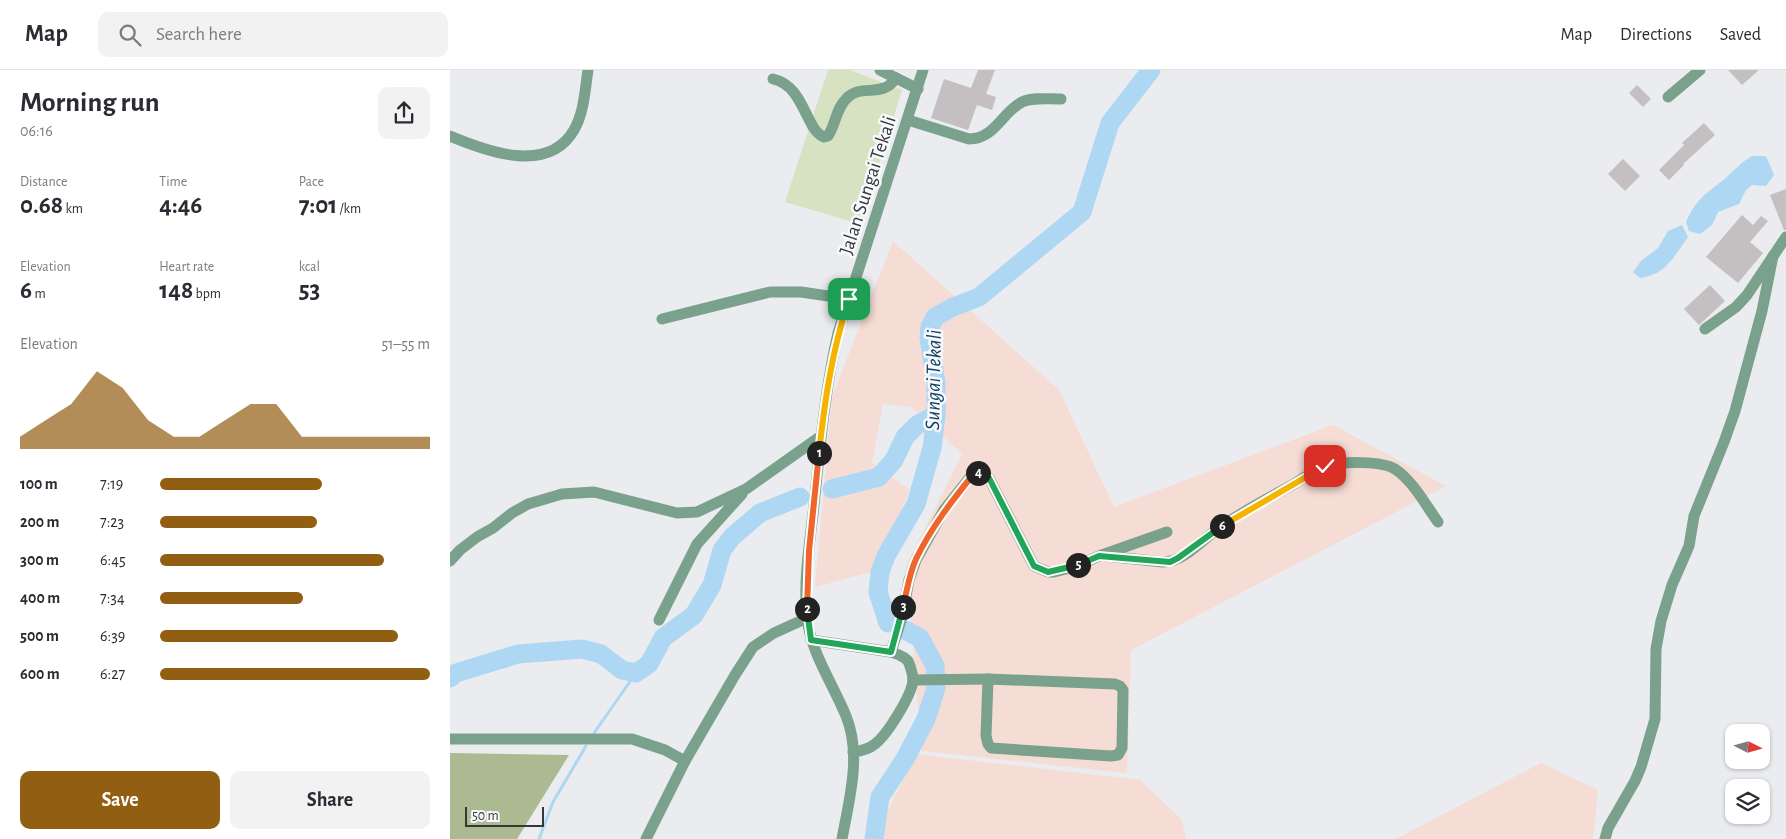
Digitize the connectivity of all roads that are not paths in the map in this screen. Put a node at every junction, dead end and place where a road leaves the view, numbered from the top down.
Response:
1 (588, 70) edge
2 (880, 70) edge
3 (923, 70) edge
4 (1700, 70) edge
5 (896, 78) junction
6 (773, 79) dead end
7 (918, 89) junction
8 (1668, 97) dead end
9 (1060, 99) dead end
10 (908, 120) junction
11 (450, 136) edge
12 (1786, 237) edge
13 (1773, 256) junction
14 (849, 299) junction
15 (662, 320) dead end
16 (1705, 329) dead end
17 (821, 436) junction
18 (746, 489) junction
19 (1438, 522) dead end
20 (1167, 532) dead end
21 (1099, 556) junction
22 (450, 561) edge
23 (807, 618) junction
24 (659, 620) dead end
25 (811, 640) junction
26 (891, 652) junction
27 (988, 679) junction
28 (919, 680) junction
29 (450, 739) edge
30 (853, 752) junction
31 (685, 761) junction
32 (646, 839) edge
33 (842, 839) edge
34 (1605, 839) edge

1 - 11 street
2 - 5 street
3 - 7 street, Jalan Sungai Tekali
4 - 8 street
5 - 6 street
5 - 7 street
7 - 10 street, Jalan Sungai Tekali
9 - 10 street
10 - 14 street, Jalan Sungai Tekali
12 - 13 street
13 - 16 street
13 - 34 street
14 - 15 street
14 - 17 street, Jalan Sungai Tekali
17 - 18 street
17 - 23 street, Jalan Sungai Tekali
18 - 22 street
18 - 24 street
19 - 21 street
20 - 21 street
21 - 26 street
23 - 25 street, Jalan Sungai Tekali
23 - 31 street
25 - 26 street
25 - 30 street, Jalan Sungai Tekali
26 - 28 street
27 - 27 street
27 - 28 street
28 - 30 street
29 - 31 street
30 - 33 street, Jalan Sungai Tekali
31 - 32 street

